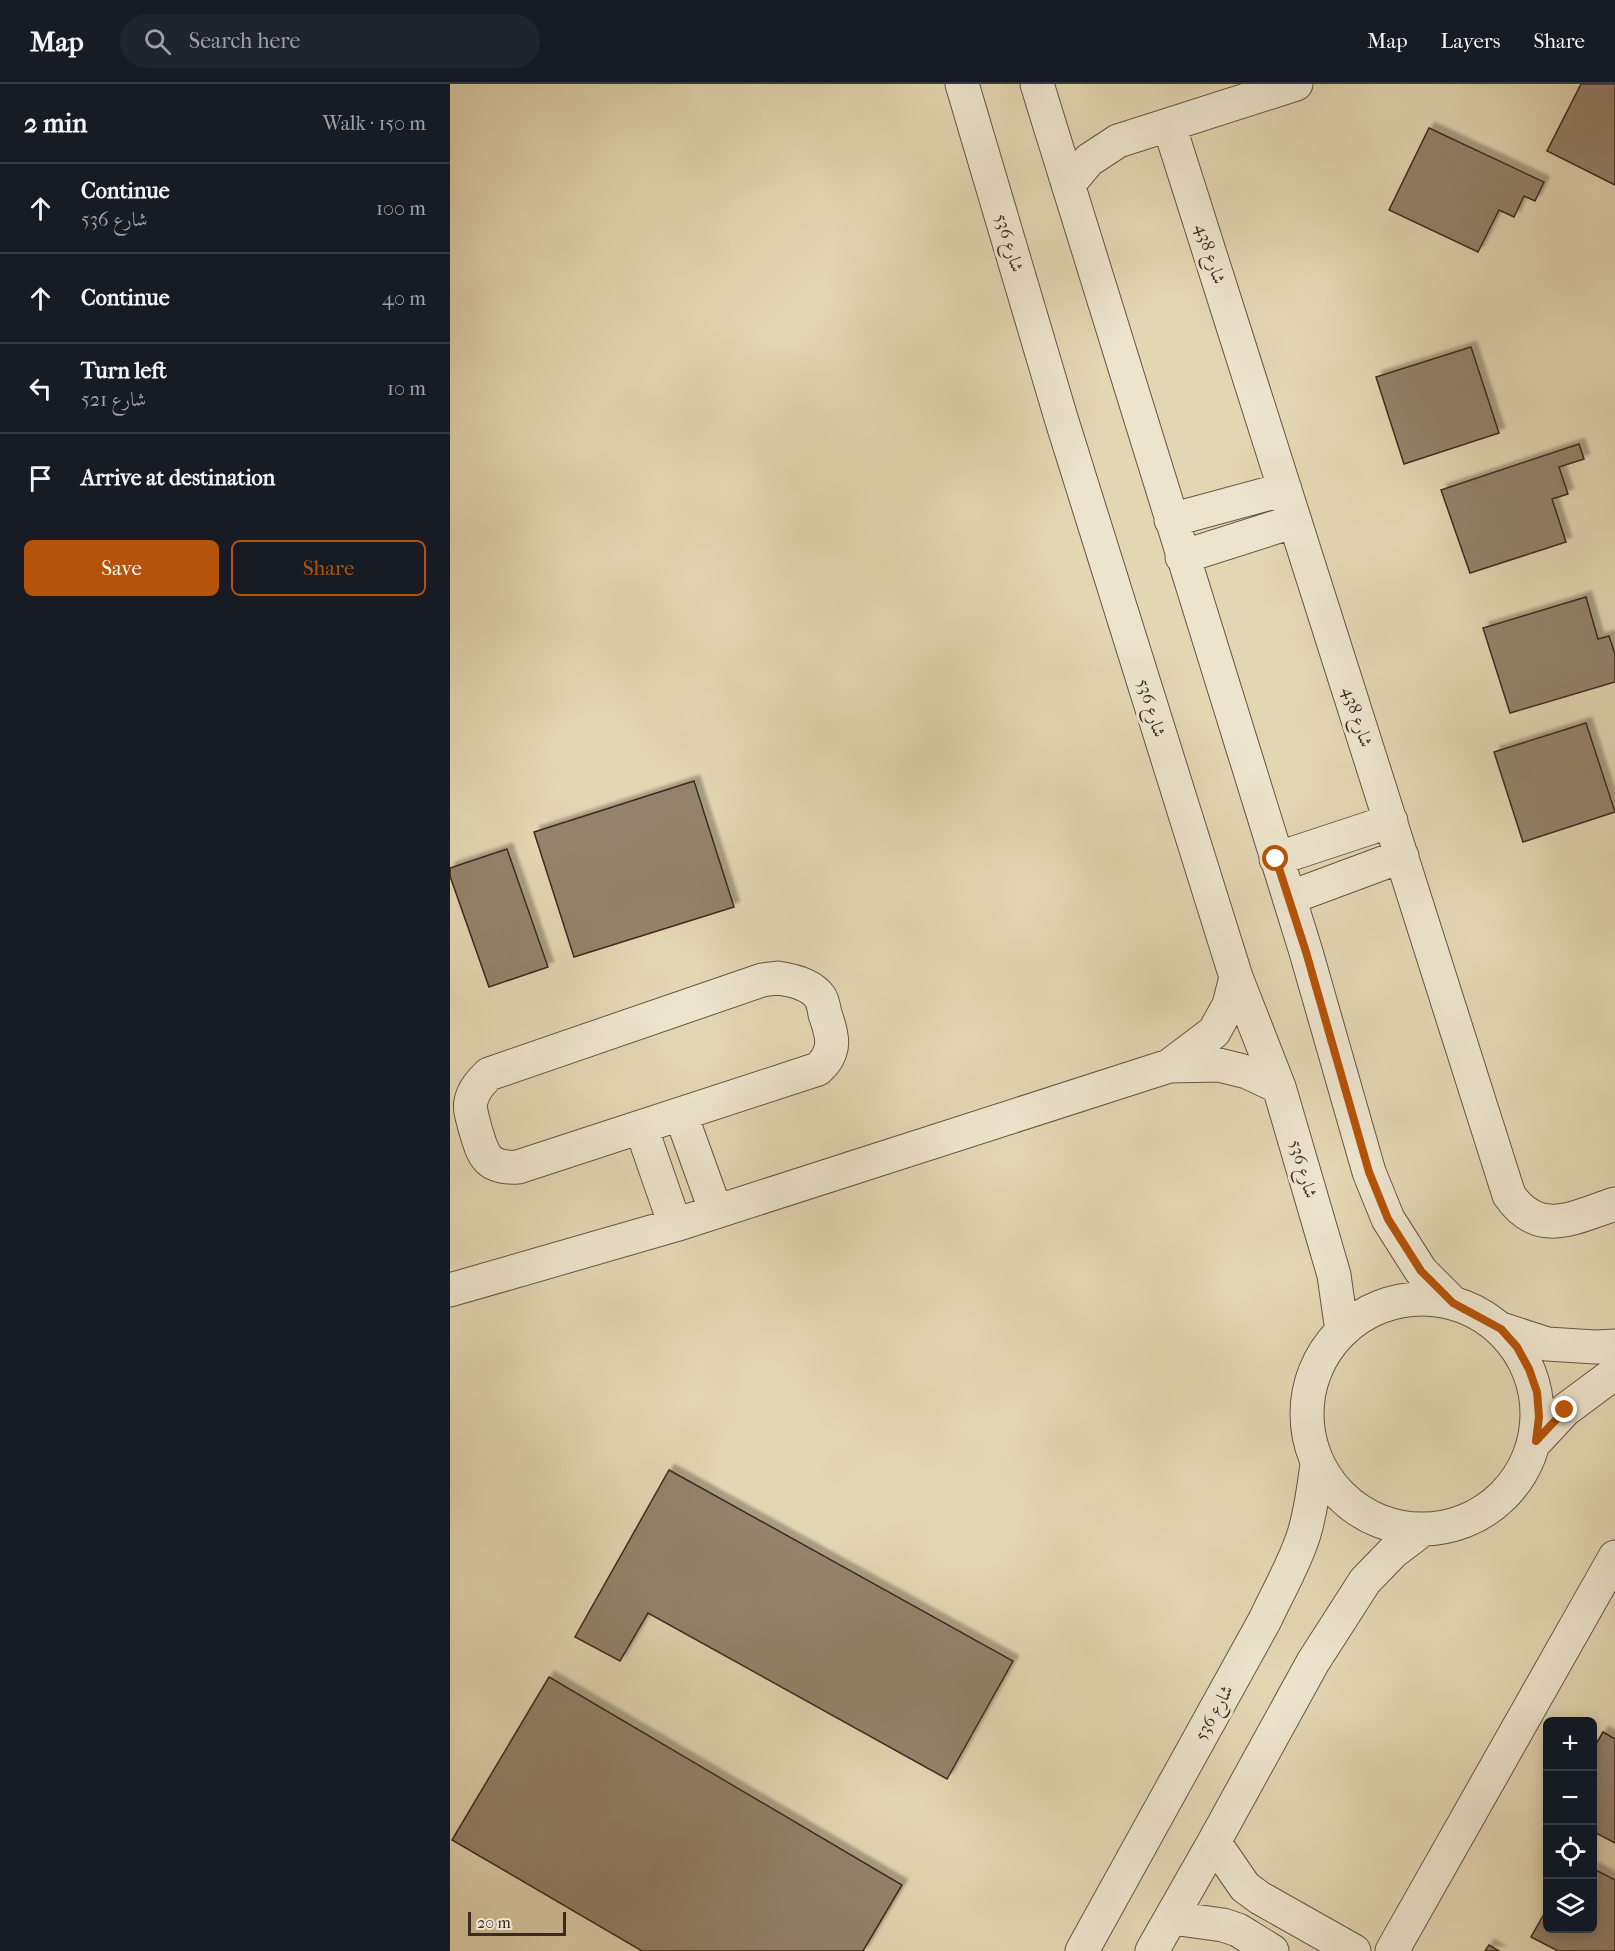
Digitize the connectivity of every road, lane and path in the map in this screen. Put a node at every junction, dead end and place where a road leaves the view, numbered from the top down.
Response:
1 (962, 84) edge
2 (1037, 84) edge
3 (1296, 84) edge
4 (1228, 93) edge
5 (1169, 125) junction
6 (1068, 184) junction
7 (1285, 489) junction
8 (1171, 520) junction
9 (1295, 521) junction
10 (1182, 557) junction
11 (1391, 821) junction
12 (1402, 856) junction
13 (1276, 859) junction
14 (1289, 898) junction
15 (1236, 977) junction
16 (1169, 1066) junction
17 (1279, 1087) junction
18 (681, 1115) junction
19 (642, 1127) junction
20 (1615, 1204) edge
21 (716, 1212) junction
22 (675, 1225) junction
23 (450, 1290) edge
24 (1453, 1303) junction
25 (1501, 1329) junction
26 (1342, 1331) junction
27 (1615, 1346) edge
28 (1615, 1373) edge
29 (1536, 1441) junction
30 (1317, 1464) junction
31 (1422, 1530) junction
32 (1615, 1557) edge
33 (1214, 1842) junction
34 (1172, 1918) junction
35 (1082, 1951) edge
36 (1152, 1951) edge
37 (1272, 1951) edge
38 (1354, 1951) edge
39 (1392, 1951) edge

1 - 15 street, شارع 536
2 - 6 street
3 - 4 street
4 - 5 street
5 - 6 street
5 - 7 street, شارع 438
6 - 8 street
7 - 8 street
7 - 9 street, شارع 438
8 - 10 street
9 - 10 street
9 - 11 street, شارع 438
10 - 13 street
11 - 12 street, شارع 438
11 - 13 street
12 - 14 street
12 - 20 street, شارع 438
13 - 14 street
14 - 24 street
15 - 16 street
15 - 17 street, شارع 536
16 - 17 street
16 - 21 street
17 - 26 street, شارع 536
18 - 19 street
18 - 19 street
18 - 21 street
19 - 22 street
21 - 22 street
22 - 23 street
24 - 25 street
24 - 26 street
25 - 27 street
25 - 29 street
26 - 30 street
28 - 29 street
29 - 31 street
30 - 31 street
30 - 35 street, شارع 536
31 - 33 street
32 - 39 street
33 - 34 street
33 - 38 street
34 - 36 street
34 - 37 street

